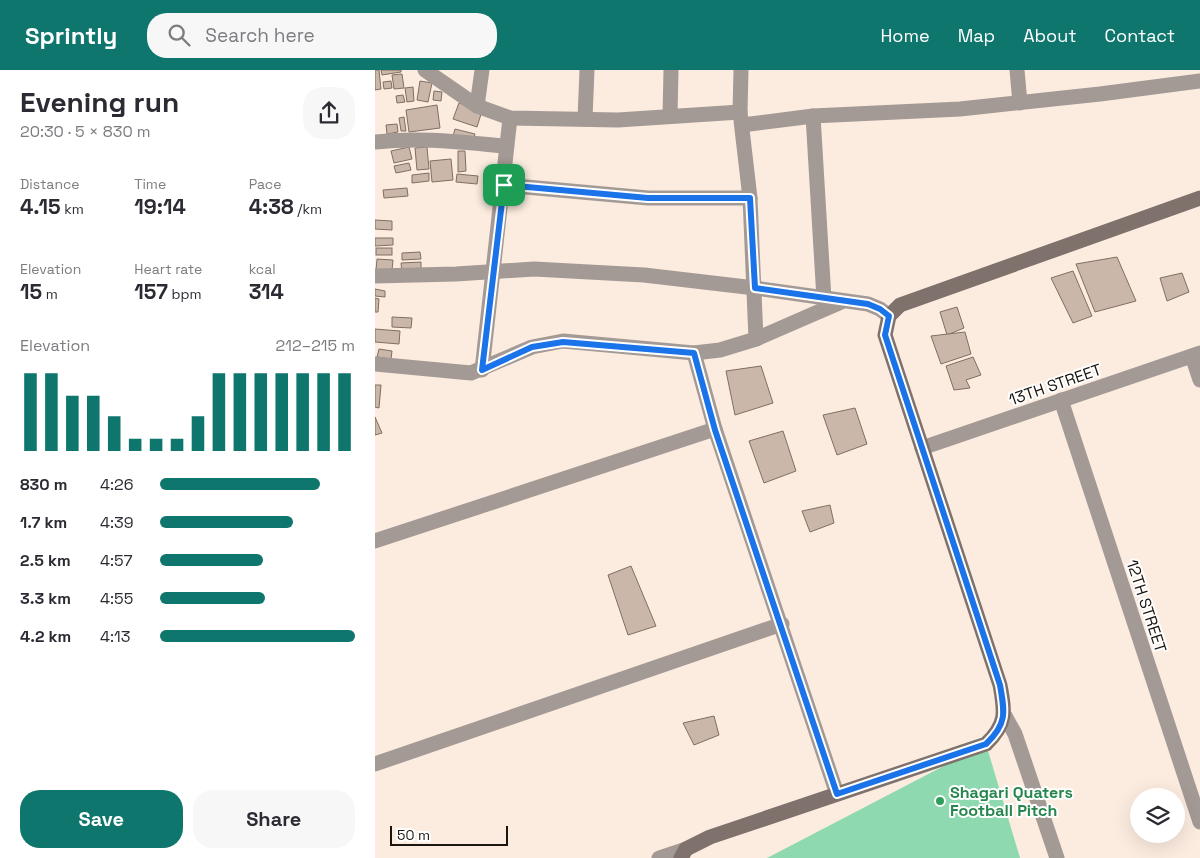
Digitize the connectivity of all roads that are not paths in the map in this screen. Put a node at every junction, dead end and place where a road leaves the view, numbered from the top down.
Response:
1 (425, 70) edge
2 (482, 70) edge
3 (587, 70) edge
4 (671, 70) edge
5 (741, 70) edge
6 (1017, 70) edge
7 (1199, 77) edge
8 (1020, 103) junction
9 (477, 106) junction
10 (670, 116) junction
11 (813, 116) junction
12 (509, 118) junction
13 (741, 118) junction
14 (585, 119) junction
15 (375, 142) edge
16 (505, 146) junction
17 (504, 185) junction
18 (750, 198) junction
19 (1200, 198) edge
20 (494, 272) junction
21 (375, 276) edge
22 (755, 288) junction
23 (824, 299) junction
24 (841, 302) junction
25 (889, 316) junction
26 (756, 338) junction
27 (694, 353) junction
28 (1196, 354) edge
29 (375, 364) edge
30 (482, 370) junction
31 (1200, 380) edge
32 (1061, 400) junction
33 (715, 430) junction
34 (922, 448) junction
35 (375, 541) edge
36 (782, 624) junction
37 (1005, 716) junction
38 (375, 764) edge
39 (837, 794) junction
40 (1200, 822) edge
41 (684, 854) edge
42 (659, 858) edge
43 (1057, 858) edge

1 - 9 street
2 - 9 street
3 - 14 street
4 - 10 street
5 - 13 street
6 - 8 street
7 - 8 street
8 - 11 street
9 - 12 street
10 - 13 street
10 - 14 street
11 - 13 street
11 - 23 street
12 - 14 street
12 - 16 street
13 - 18 street
15 - 16 street
16 - 17 street
17 - 18 street
17 - 20 street
18 - 22 street
19 - 25 street
20 - 21 street
20 - 22 street
20 - 30 street
22 - 23 street
22 - 26 street
23 - 24 street
24 - 25 street
24 - 26 street
25 - 34 street
26 - 27 street
27 - 30 street
27 - 33 street
28 - 31 street
28 - 32 street, 13TH STREET
29 - 30 street
32 - 34 street, 13TH STREET
32 - 40 street, 12TH STREET
33 - 35 street
33 - 36 street
34 - 37 street
36 - 38 street
36 - 39 street
37 - 39 street
37 - 43 street
39 - 41 street
41 - 42 street

